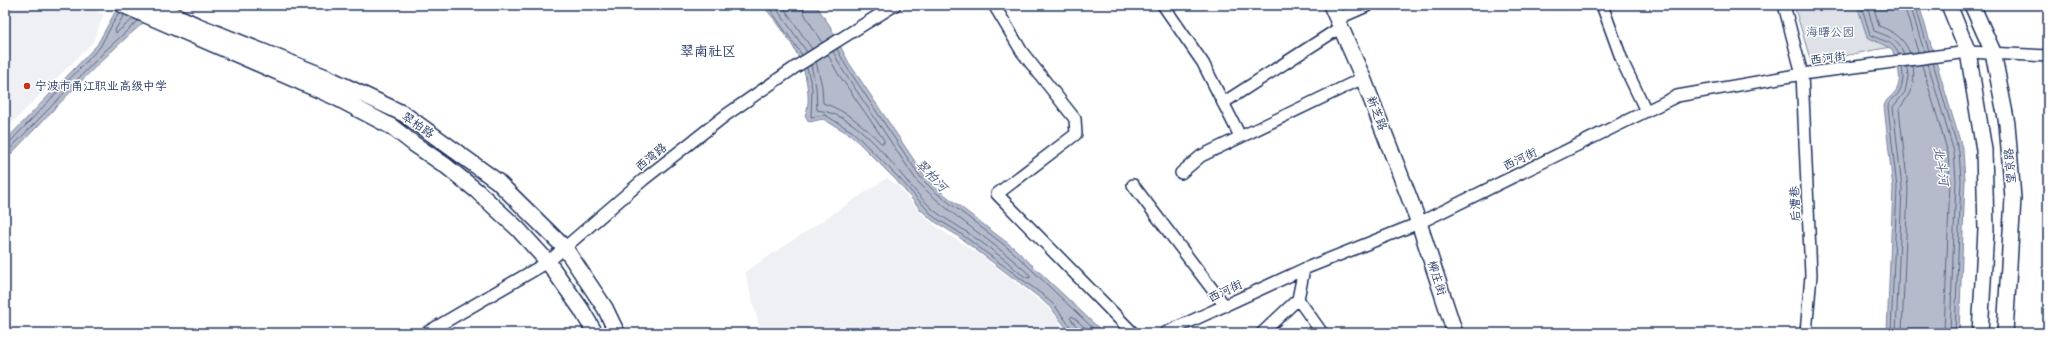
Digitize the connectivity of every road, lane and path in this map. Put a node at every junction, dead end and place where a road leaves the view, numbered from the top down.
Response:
1 (123, 5) edge
2 (152, 5) edge
3 (895, 5) edge
4 (994, 5) edge
5 (1163, 5) edge
6 (1331, 5) edge
7 (1369, 5) edge
8 (1602, 5) edge
9 (1784, 5) edge
10 (1949, 5) edge
11 (1972, 5) edge
12 (1339, 23) junction
13 (191, 29) junction
14 (1968, 52) junction
15 (1993, 52) junction
16 (2048, 56) edge
17 (1802, 74) junction
18 (1363, 78) junction
19 (1223, 103) junction
20 (1646, 111) junction
21 (1240, 136) junction
22 (1181, 173) dead end
23 (1133, 186) dead end
24 (1419, 223) junction
25 (565, 248) junction
26 (548, 262) junction
27 (1304, 269) junction
28 (1298, 299) junction
29 (1224, 306) junction
30 (426, 333) edge
31 (595, 333) edge
32 (617, 333) edge
33 (1133, 333) edge
34 (1165, 333) edge
35 (1262, 333) edge
36 (1322, 333) edge
37 (1455, 333) edge
38 (1806, 333) edge
39 (1980, 333) edge
40 (2005, 333) edge

1 - 13 main road
2 - 13 main road, 翠柏路
3 - 25 street, 西湾路
4 - 33 street
5 - 19 street
6 - 12 main road, 新芝路
7 - 12 street
8 - 20 street
9 - 17 street, 后漕巷
10 - 14 main road, 望京路
11 - 15 main road, 望京路
12 - 18 main road, 新芝路
12 - 19 street
13 - 25 main road, 翠柏路
13 - 26 main road, 翠柏路
14 - 15 street
14 - 17 street, 西河街
14 - 39 main road, 望京路
15 - 16 street
15 - 40 main road, 望京路
17 - 20 street, 西河街
17 - 38 street, 后漕巷
18 - 21 street
18 - 24 main road, 新芝路
19 - 21 street
20 - 24 street, 西河街
21 - 22 street
23 - 29 street
24 - 27 street, 西河街
24 - 37 main road, 柳庄街
25 - 26 street, 西湾路
25 - 32 main road, 翠柏路
26 - 30 street, 西湾路
26 - 31 main road, 翠柏路
27 - 28 street
27 - 29 street, 西河街
28 - 35 street
28 - 36 street
29 - 34 street, 西河街

